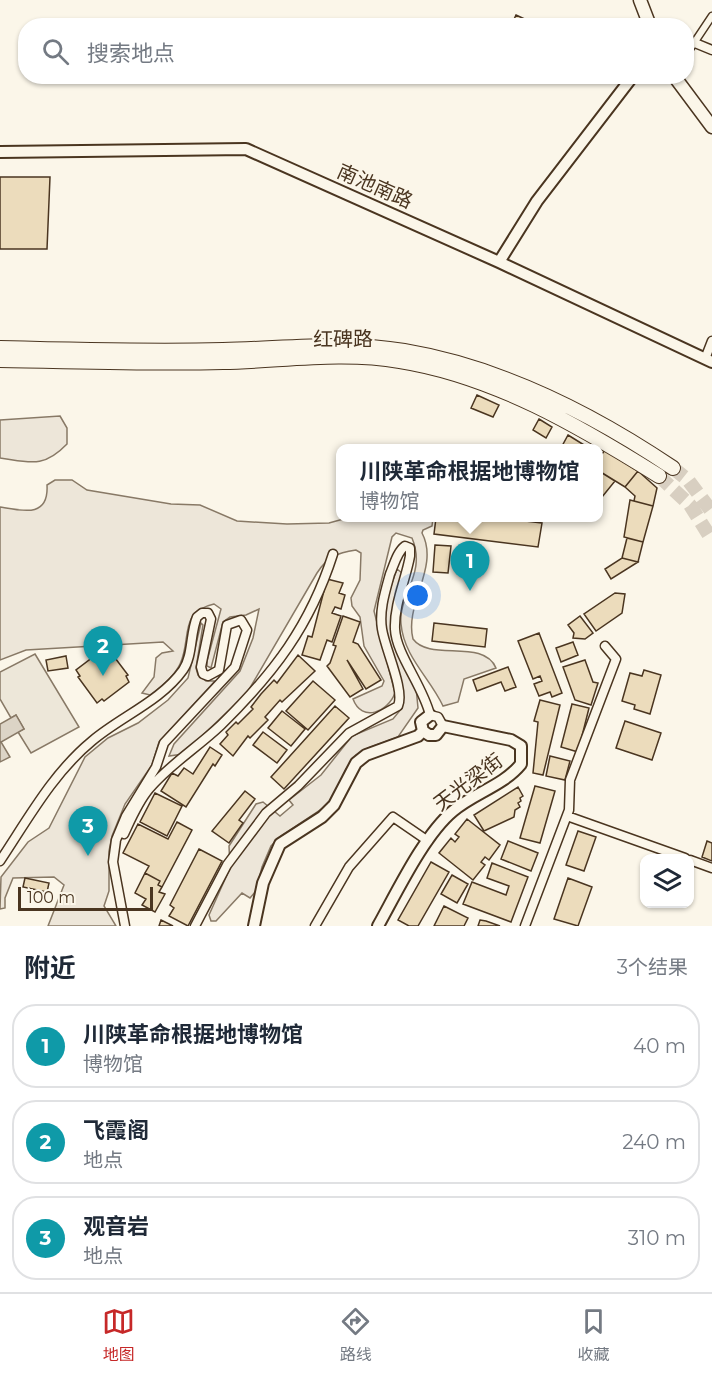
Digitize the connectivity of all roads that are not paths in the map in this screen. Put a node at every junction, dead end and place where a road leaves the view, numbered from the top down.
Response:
1 (640, 0) edge
2 (712, 16) edge
3 (647, 18) edge
4 (695, 43) joint
5 (712, 50) edge
6 (627, 84) edge
7 (680, 84) edge
8 (712, 127) edge
9 (0, 152) edge
10 (499, 261) junction
11 (712, 341) edge
12 (0, 348) edge
13 (0, 360) edge
14 (709, 361) edge
15 (673, 468) tunnel mouth
16 (659, 476) tunnel mouth
17 (333, 554) dead end
18 (605, 646) dead end
19 (430, 715) junction
20 (443, 726) junction
21 (423, 731) junction
22 (567, 816) junction
23 (428, 841) junction
24 (674, 854) edge
25 (0, 861) edge
26 (694, 861) edge
27 (113, 862) junction
28 (712, 868) edge
29 (125, 926) edge
30 (195, 926) edge
31 (254, 926) edge
32 (315, 926) edge
33 (378, 926) edge
34 (525, 926) edge

1 - 3 main road
2 - 4 street
4 - 5 street
6 - 10 street
7 - 8 main road
9 - 10 street, 南池南路
10 - 14 street, 南池南路
11 - 14 street
12 - 15 main road
13 - 16 main road, 红碑路
17 - 27 street
18 - 22 street
19 - 20 street
19 - 21 street
19 - 30 street
20 - 21 street, 天光梁街
20 - 23 street, 天光梁街
21 - 31 street, 天光梁街
22 - 24 street
22 - 34 street
23 - 32 street
23 - 33 street, 天光梁街
25 - 27 street
26 - 28 street
27 - 29 street

